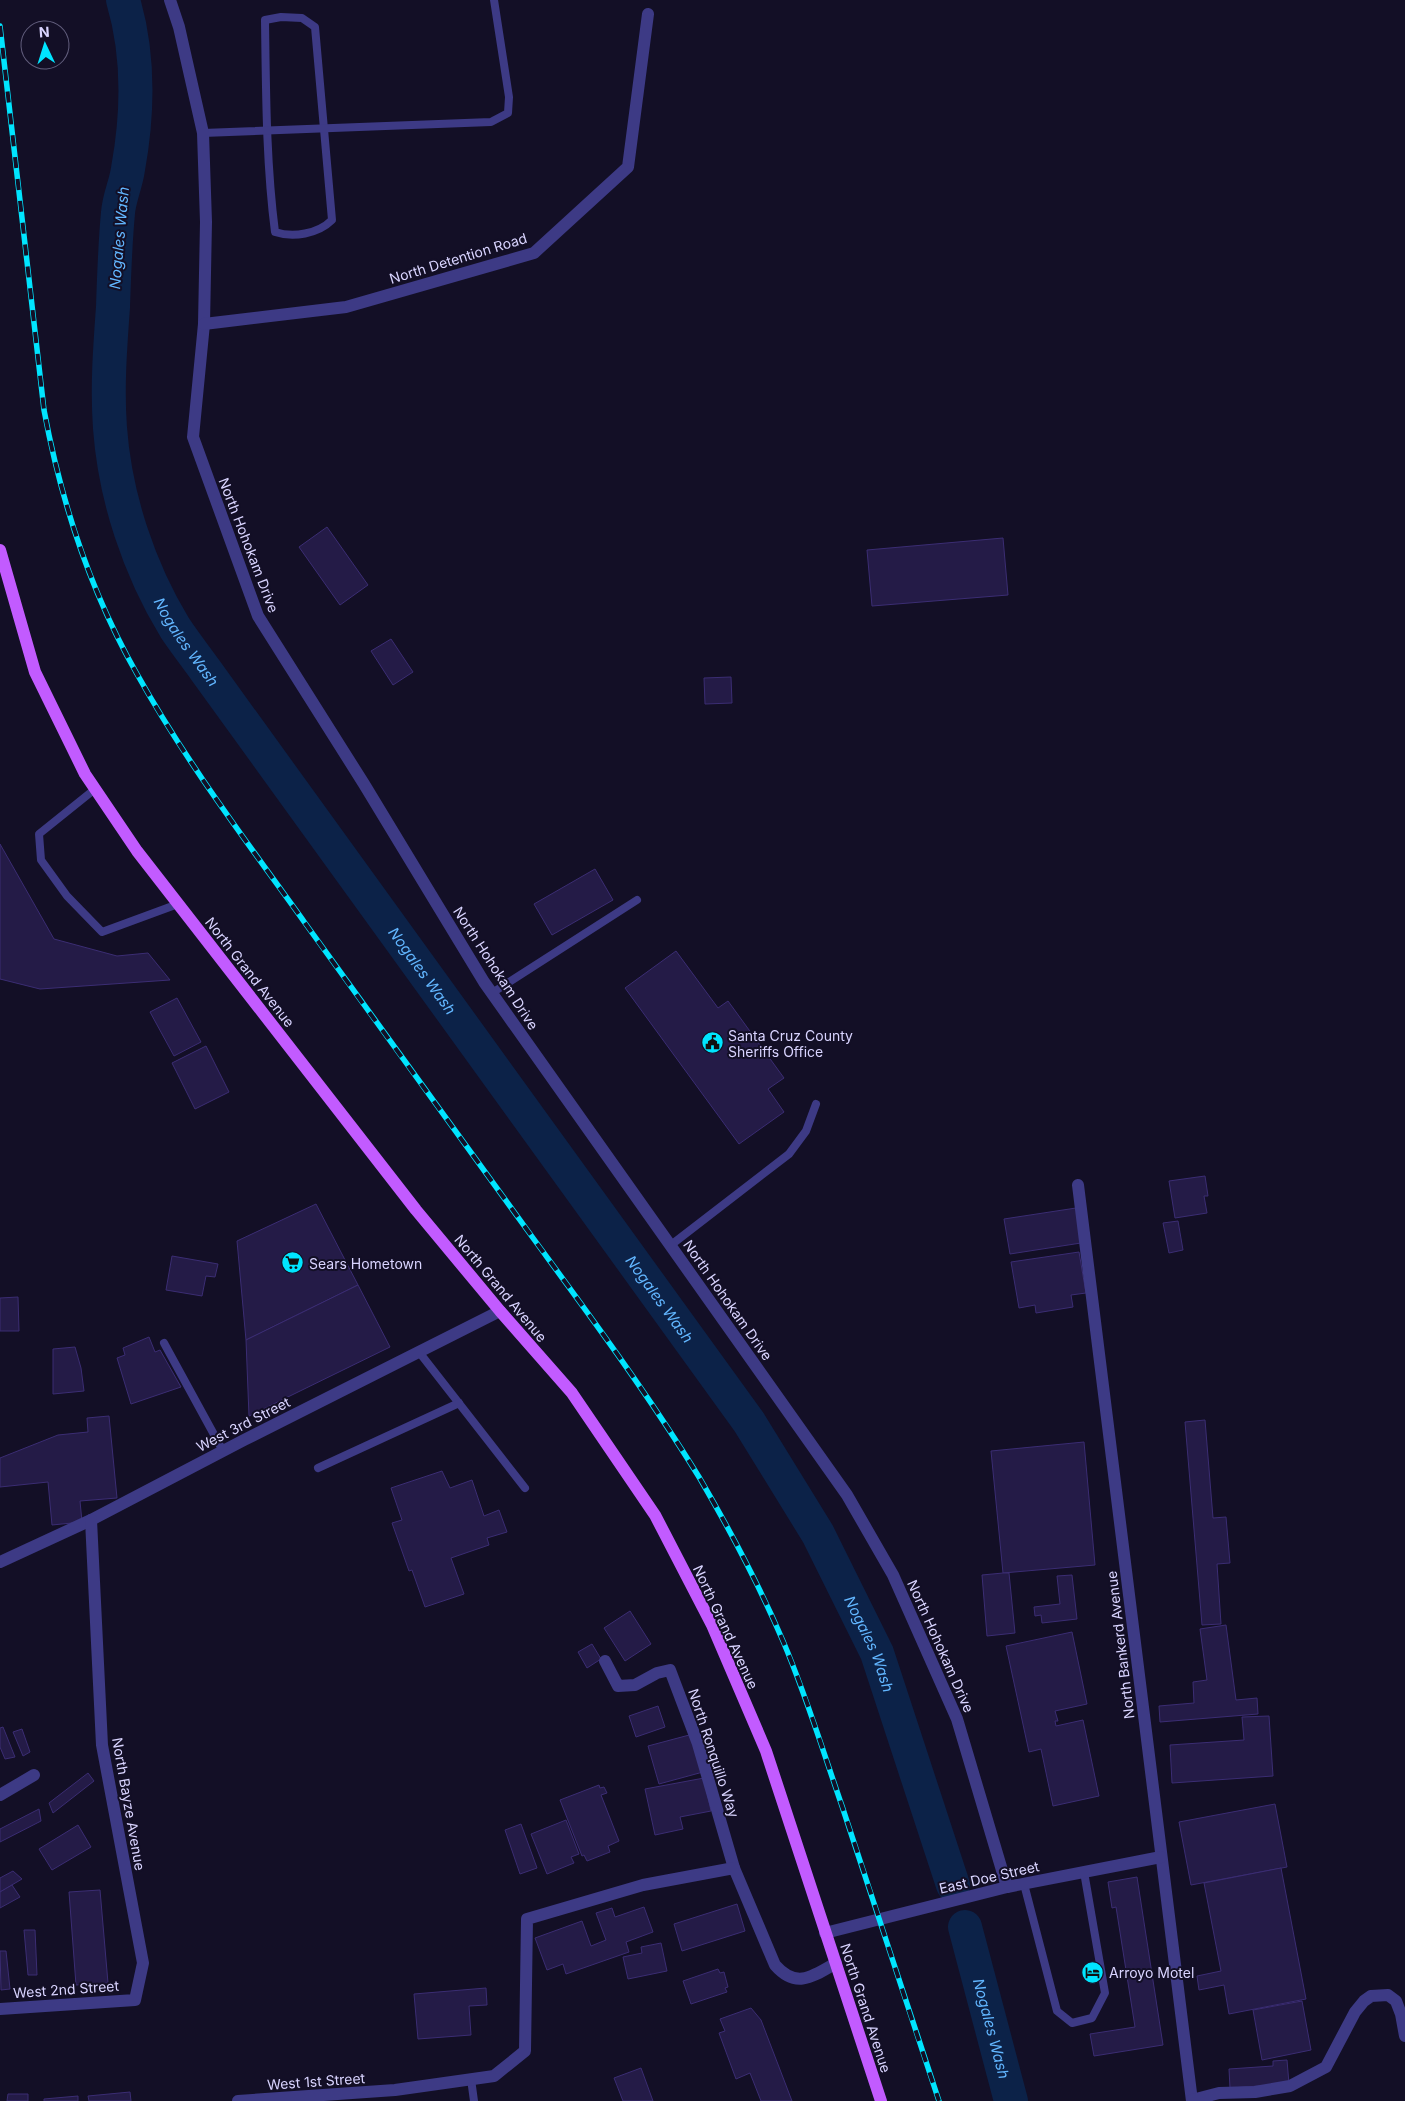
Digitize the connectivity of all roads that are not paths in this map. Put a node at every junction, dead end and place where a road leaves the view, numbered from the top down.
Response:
1 (170, 0) edge
2 (494, 0) edge
3 (648, 14) dead end
4 (324, 128) junction
5 (267, 130) junction
6 (203, 133) junction
7 (204, 324) junction
8 (0, 550) edge
9 (95, 789) junction
10 (637, 900) dead end
11 (178, 904) junction
12 (492, 993) junction
13 (816, 1104) dead end
14 (1078, 1185) dead end
15 (671, 1246) junction
16 (500, 1311) junction
17 (164, 1343) dead end
18 (419, 1352) junction
19 (459, 1403) junction
20 (222, 1451) junction
21 (318, 1468) dead end
22 (525, 1488) dead end
23 (92, 1520) junction
24 (0, 1562) edge
25 (605, 1661) dead end
26 (34, 1774) dead end
27 (0, 1795) edge
28 (1161, 1857) junction
29 (734, 1868) junction
30 (1084, 1872) junction
31 (1024, 1884) junction
32 (1007, 1887) junction
33 (825, 1933) junction
34 (836, 1963) junction
35 (135, 2000) joint
36 (0, 2009) edge
37 (1405, 2036) edge
38 (471, 2079) junction
39 (396, 2096) edge
40 (1189, 2100) edge
41 (238, 2101) edge
42 (474, 2101) edge
43 (881, 2101) edge

1 - 6 street, North Hohokam Drive
2 - 4 lane
3 - 7 street, North Detention Road
4 - 5 lane
4 - 5 lane
4 - 5 lane
5 - 6 lane
6 - 7 street, North Hohokam Drive
7 - 12 street, North Hohokam Drive
8 - 9 main road, North Grand Avenue
9 - 11 main road, North Grand Avenue
9 - 11 lane
10 - 12 lane
11 - 16 main road, North Grand Avenue
12 - 15 street, North Hohokam Drive
13 - 15 lane
14 - 28 street, North Bankerd Avenue
15 - 32 street, North Hohokam Drive
16 - 18 street, West 3rd Street
16 - 33 main road, North Grand Avenue
17 - 20 lane
18 - 19 lane
18 - 20 street, West 3rd Street
19 - 21 lane
19 - 22 lane
20 - 23 street, West 3rd Street
23 - 24 street, West 3rd Street
23 - 35 street, North Bayze Avenue
25 - 29 street, North Ronquillo Way
26 - 27 street
28 - 30 street, East Doe Street
28 - 40 street, North Bankerd Avenue
29 - 34 street, North Ronquillo Way
29 - 38 street, West 1st Street
30 - 31 street, East Doe Street
30 - 31 lane
31 - 32 street, East Doe Street
32 - 33 street, East Doe Street
33 - 34 main road, North Grand Avenue
34 - 43 main road, North Grand Avenue
35 - 36 street, West 2nd Street
37 - 40 street
38 - 39 street, West 1st Street
38 - 42 lane
39 - 41 street, West 1st Street

